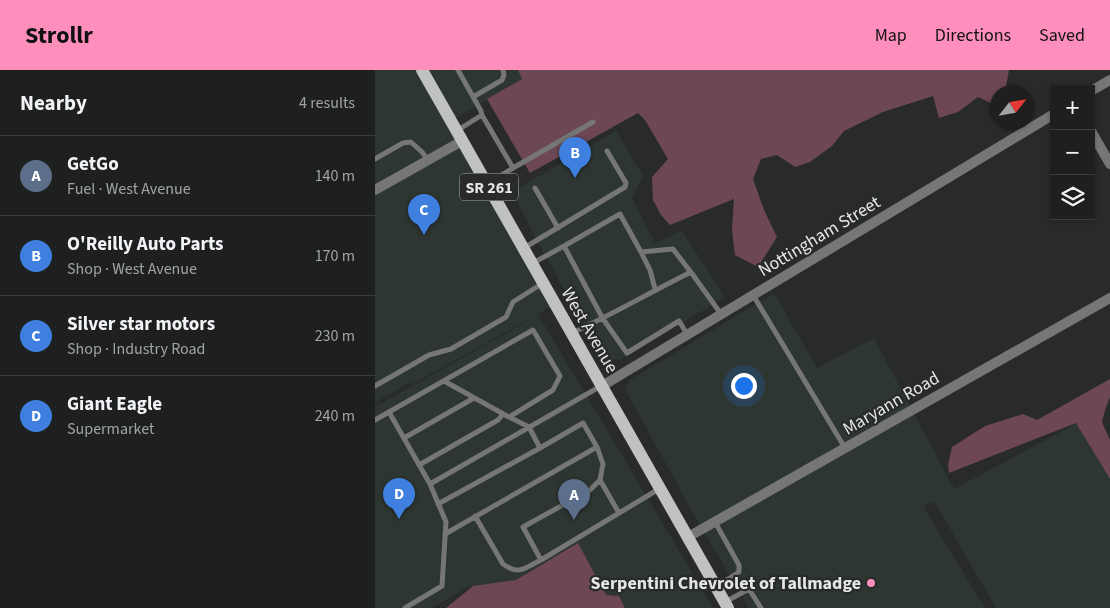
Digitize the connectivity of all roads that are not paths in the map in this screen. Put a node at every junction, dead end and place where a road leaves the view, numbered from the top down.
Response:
1 (422, 70) edge
2 (458, 70) edge
3 (503, 70) edge
4 (1110, 80) edge
5 (1095, 89) edge
6 (473, 97) junction
7 (482, 115) junction
8 (1050, 116) edge
9 (593, 122) dead end
10 (459, 136) junction
11 (1095, 138) edge
12 (607, 151) dead end
13 (375, 159) edge
14 (428, 160) junction
15 (1110, 164) edge
16 (513, 168) junction
17 (487, 184) junction
18 (535, 188) dead end
19 (375, 190) edge
20 (558, 228) junction
21 (564, 246) junction
22 (523, 249) junction
23 (641, 252) junction
24 (532, 264) junction
25 (691, 272) junction
26 (543, 283) junction
27 (655, 290) junction
28 (753, 295) junction
29 (1110, 298) edge
30 (721, 314) junction
31 (603, 319) junction
32 (572, 334) junction
33 (687, 334) junction
34 (444, 381) junction
35 (375, 386) edge
36 (601, 386) junction
37 (474, 398) junction
38 (389, 412) junction
39 (503, 414) junction
40 (509, 417) junction
41 (375, 420) edge
42 (529, 428) junction
43 (404, 438) junction
44 (597, 447) junction
45 (540, 448) junction
46 (845, 448) junction
47 (419, 465) junction
48 (600, 480) junction
49 (430, 484) junction
50 (660, 488) junction
51 (438, 504) junction
52 (619, 513) junction
53 (475, 516) junction
54 (714, 522) junction
55 (445, 534) junction
56 (688, 537) junction
57 (541, 560) junction
58 (716, 587) junction
59 (726, 605) edge
60 (405, 608) edge
61 (761, 608) edge

1 - 10 main road, West Avenue / SR 261
2 - 6 lane
3 - 6 lane
4 - 5 street
6 - 7 lane
7 - 10 lane
7 - 16 lane
8 - 28 street, Nottingham Street
9 - 16 lane
10 - 14 street
10 - 17 main road, West Avenue / SR 261
11 - 15 street
12 - 20 lane
13 - 14 lane
14 - 19 street
16 - 17 lane
17 - 22 main road, West Avenue / SR 261
18 - 20 lane
20 - 22 lane
21 - 23 lane
21 - 24 lane
21 - 31 lane
22 - 24 main road, West Avenue / SR 261
23 - 25 lane
23 - 27 lane
24 - 26 main road, West Avenue / SR 261
25 - 27 lane
25 - 30 lane
26 - 32 main road, West Avenue / SR 261
26 - 35 lane
27 - 31 lane
28 - 30 street, Nottingham Street
28 - 46 lane
29 - 46 street, Maryann Road
30 - 33 street, Nottingham Street
31 - 32 lane
31 - 33 lane
32 - 36 main road, West Avenue / SR 261
33 - 36 street, Nottingham Street
34 - 37 lane
34 - 38 lane
34 - 40 lane
36 - 42 lane
36 - 50 main road, West Avenue / SR 261
37 - 39 lane
37 - 43 lane
38 - 41 lane
38 - 43 lane
39 - 40 lane
39 - 47 lane
40 - 42 lane
42 - 45 lane
42 - 49 lane
43 - 47 lane
44 - 45 lane
44 - 48 lane
44 - 53 lane
45 - 51 lane
46 - 54 street, Maryann Road
47 - 49 lane
48 - 52 lane
48 - 57 lane
49 - 51 lane
50 - 52 lane
50 - 56 main road, West Avenue / SR 261
51 - 55 lane
52 - 57 lane
53 - 55 lane
53 - 57 lane
54 - 56 street, Maryann Road
54 - 58 lane
55 - 60 lane
56 - 58 main road, West Avenue / SR 261
58 - 59 main road, West Avenue / SR 261
59 - 61 lane

